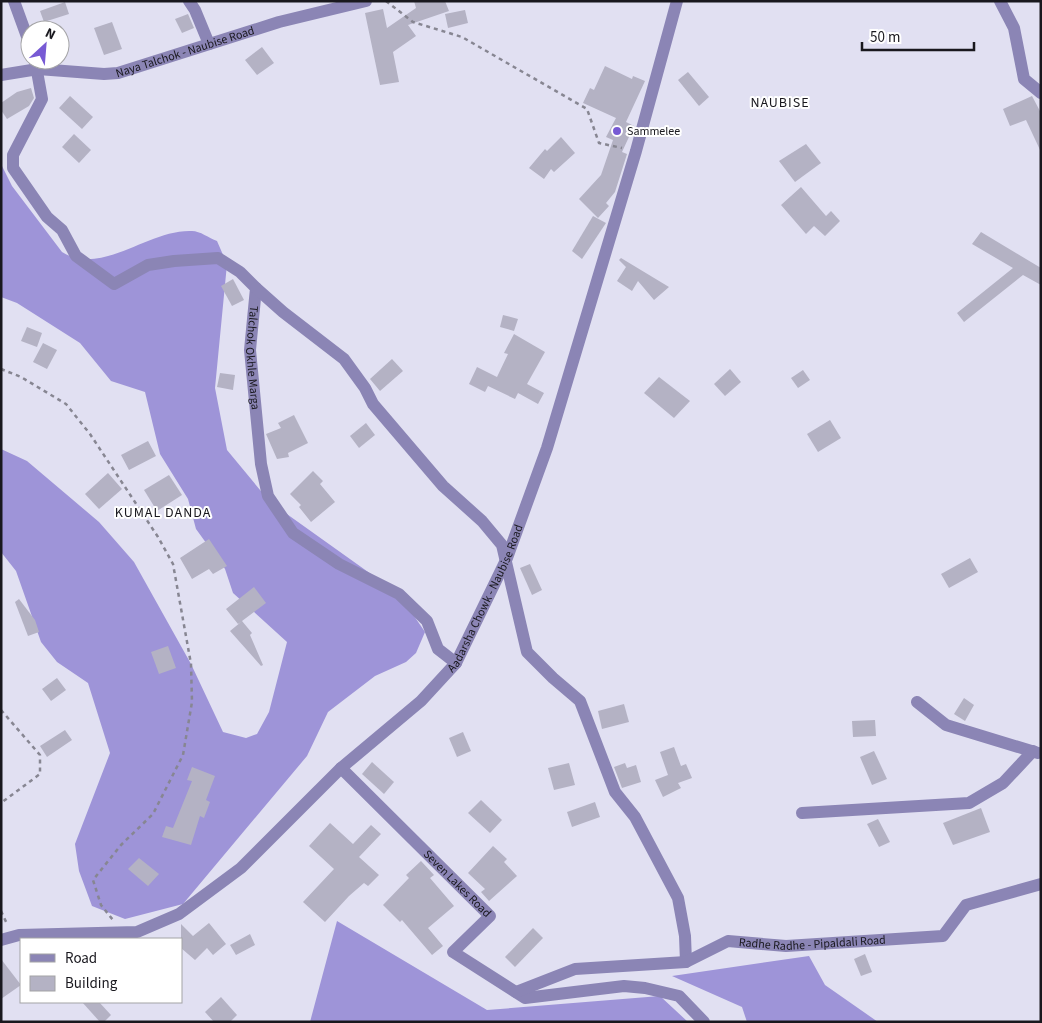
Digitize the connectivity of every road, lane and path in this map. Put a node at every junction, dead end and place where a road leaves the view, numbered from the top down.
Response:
1 (14, 1) edge
2 (189, 1) edge
3 (366, 1) edge
4 (386, 1) edge
5 (677, 1) edge
6 (1000, 1) edge
7 (21, 20) edge
8 (209, 44) junction
9 (70, 69) edge
10 (20, 70) edge
11 (38, 70) edge
12 (1, 75) edge
13 (1041, 93) edge
14 (636, 151) junction
15 (256, 288) junction
16 (1, 369) edge
17 (507, 558) junction
18 (456, 663) junction
19 (917, 702) dead end
20 (1, 710) edge
21 (1037, 752) edge
22 (341, 768) junction
23 (1, 803) edge
24 (802, 813) dead end
25 (1041, 884) edge
26 (130, 933) junction
27 (1, 940) edge
28 (686, 962) junction
29 (516, 992) junction
30 (704, 1022) edge

1 - 7 street
2 - 8 street
3 - 8 street, Naya Talchok - Naubise Road
4 - 14 path
5 - 14 street, Aadarsha Chowk - Naubise Road
6 - 13 street
8 - 9 street, Naya Talchok - Naubise Road
10 - 12 street, Naya Talchok - Naubise Road
11 - 15 street, Talchok Okhle Marga
14 - 17 street, Aadarsha Chowk - Naubise Road
15 - 17 street
15 - 18 street, Talchok Okhle Marga
16 - 26 path
17 - 18 street, Aadarsha Chowk - Naubise Road
17 - 28 street
18 - 22 street, Aadarsha Chowk - Naubise Road
19 - 21 street
20 - 23 path
21 - 24 street
22 - 26 street, Aadarsha Chowk - Naubise Road
22 - 29 street, Seven Lakes Road
25 - 28 street, Radhe Radhe - Pipaldali Road
26 - 27 street, Aadarsha Chowk - Naubise Road
28 - 29 street, Radhe Radhe - Pipaldali Road
29 - 30 street, Seven Lakes Road

